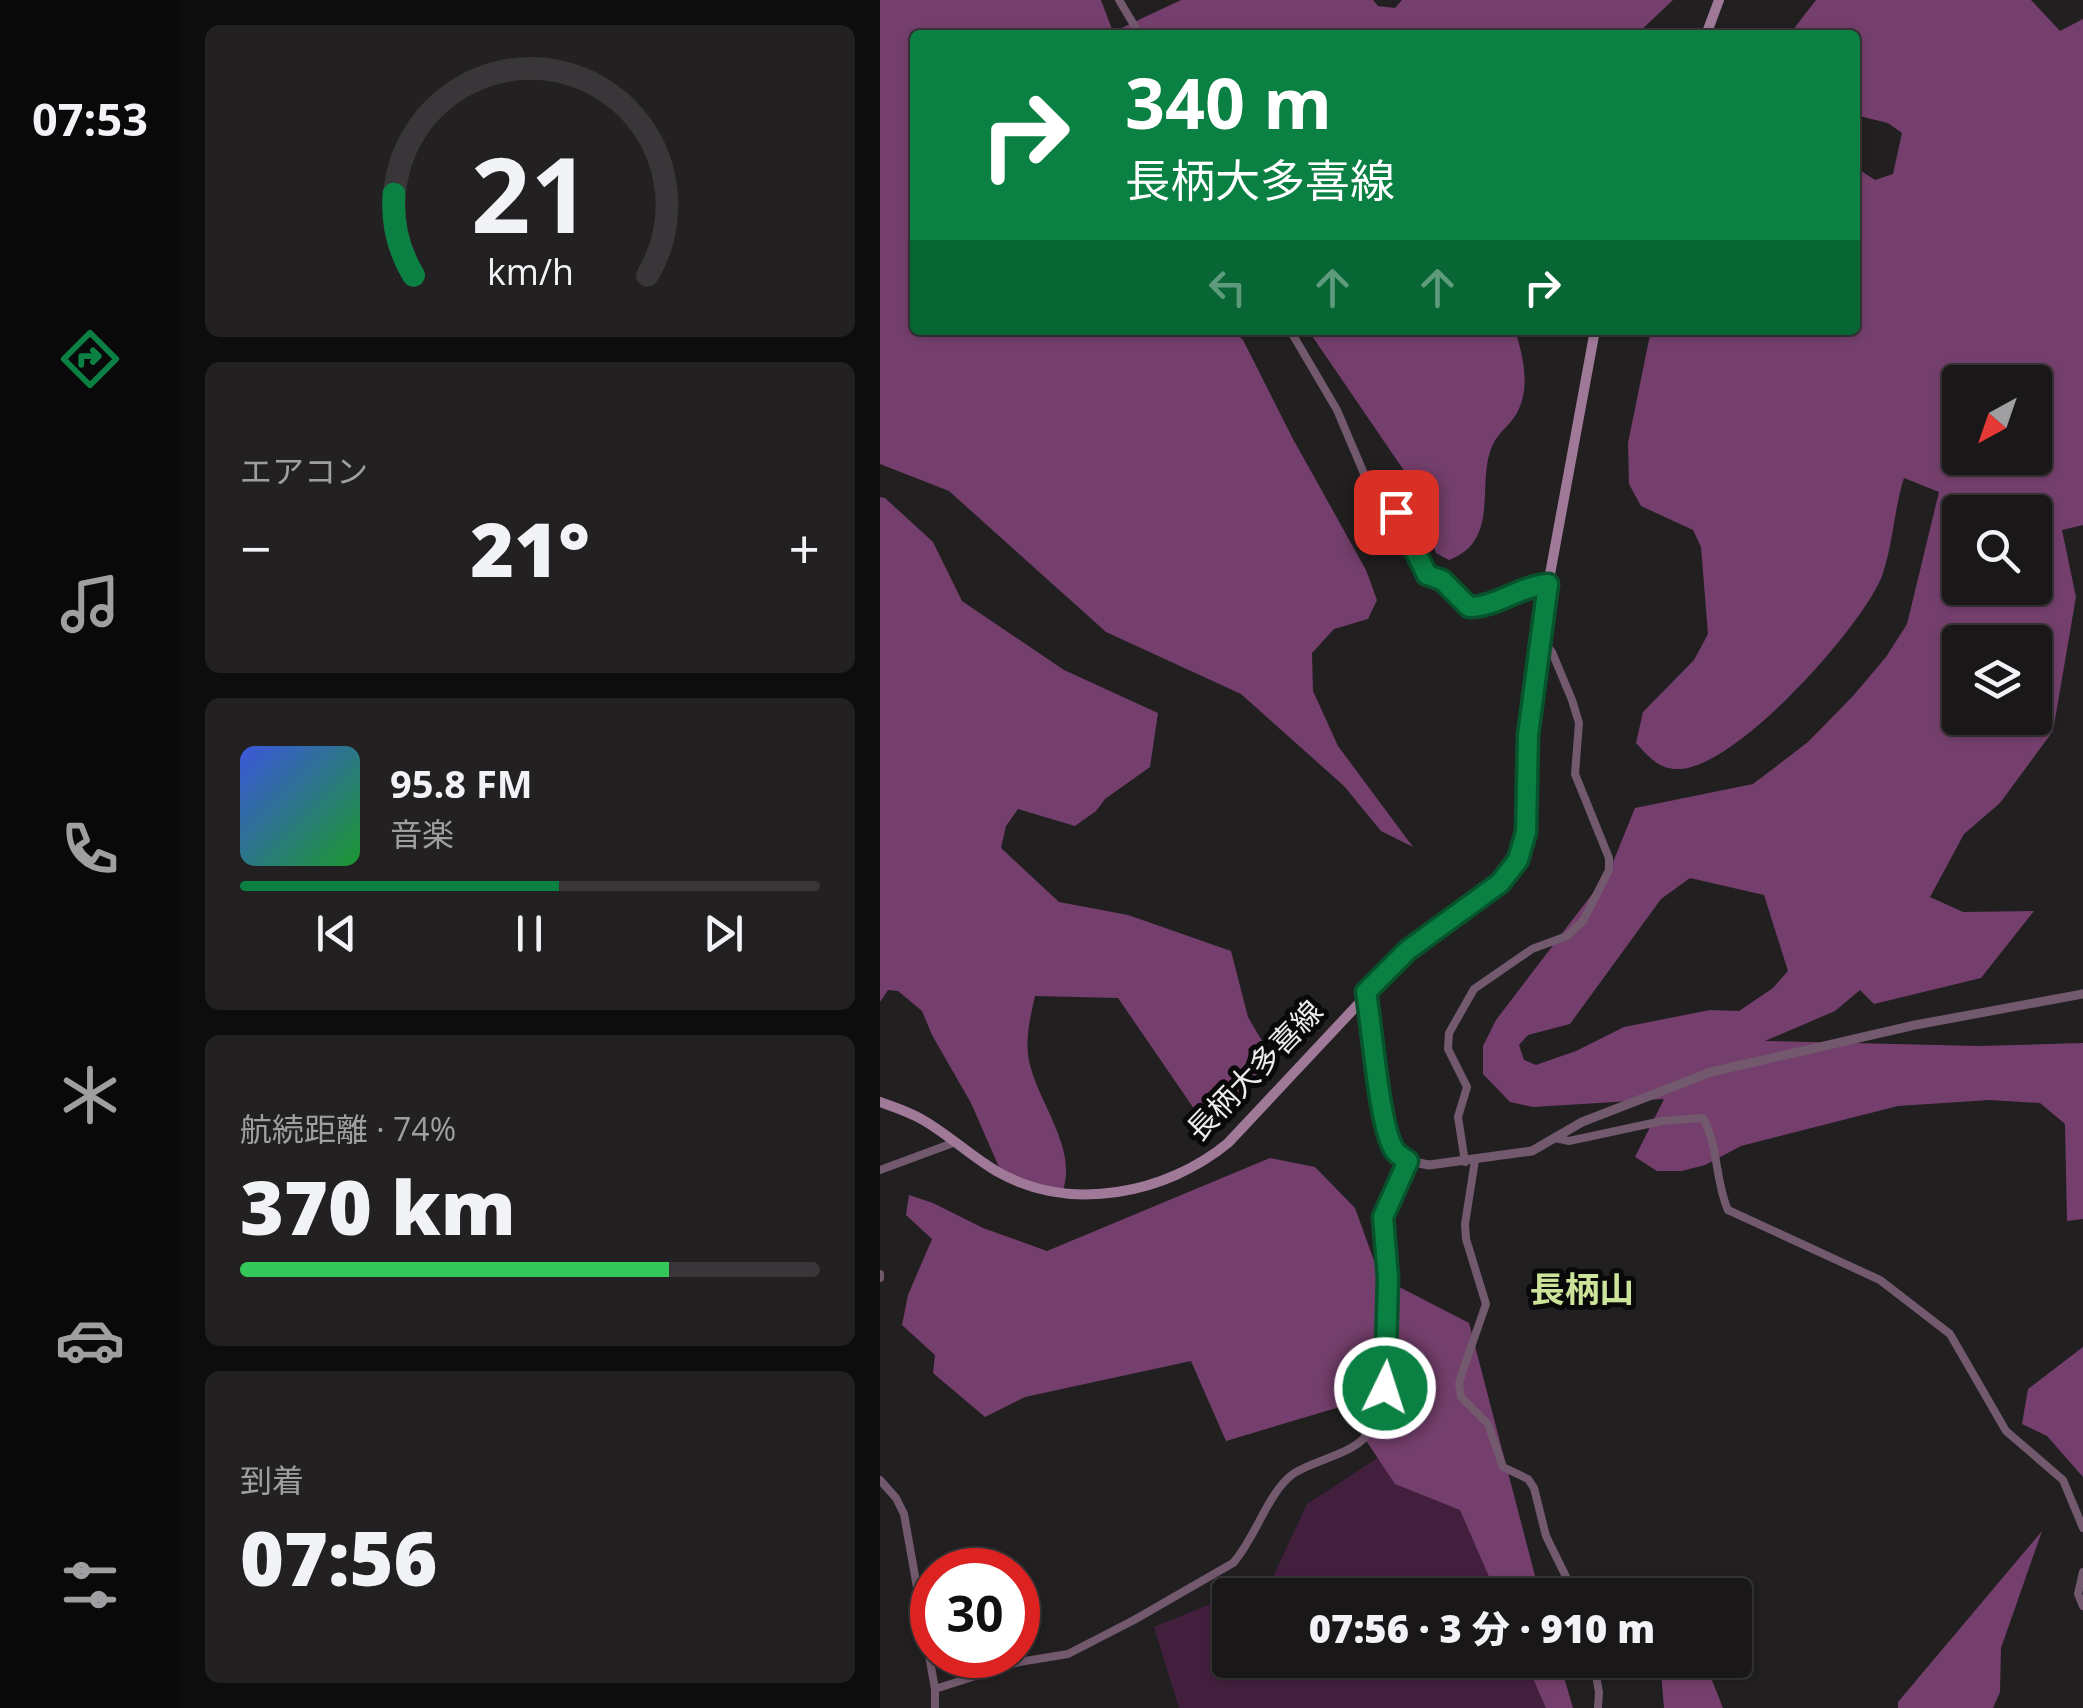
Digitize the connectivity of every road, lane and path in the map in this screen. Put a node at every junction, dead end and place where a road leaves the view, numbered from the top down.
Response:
1 (1119, 0) edge
2 (1719, 0) edge
3 (1137, 30) edge
4 (1708, 30) edge
5 (1293, 335) edge
6 (1595, 335) edge
7 (1548, 584) junction
8 (1541, 639) junction
9 (1366, 992) junction
10 (2083, 994) edge
11 (880, 1102) edge
12 (1555, 1138) junction
13 (953, 1143) junction
14 (1408, 1161) junction
15 (1470, 1161) junction
16 (880, 1170) edge
17 (880, 1480) edge
18 (2083, 1528) edge
19 (2083, 1572) edge
20 (1567, 1578) edge
21 (2083, 1606) edge
22 (1596, 1678) edge
23 (935, 1689) junction
24 (935, 1708) edge
25 (1598, 1708) edge

1 - 3 street
2 - 4 main road
5 - 7 street
6 - 7 main road, 長柄大多喜線
7 - 8 main road, 長柄大多喜線
8 - 9 main road, 長柄大多喜線
8 - 15 street
9 - 13 main road, 長柄大多喜線
9 - 14 street
10 - 12 street
11 - 13 main road, 長柄大多喜線
12 - 15 street
12 - 18 street
13 - 16 street
14 - 15 street
14 - 23 street
15 - 20 street
17 - 23 street
19 - 21 street
22 - 25 street
23 - 24 street

